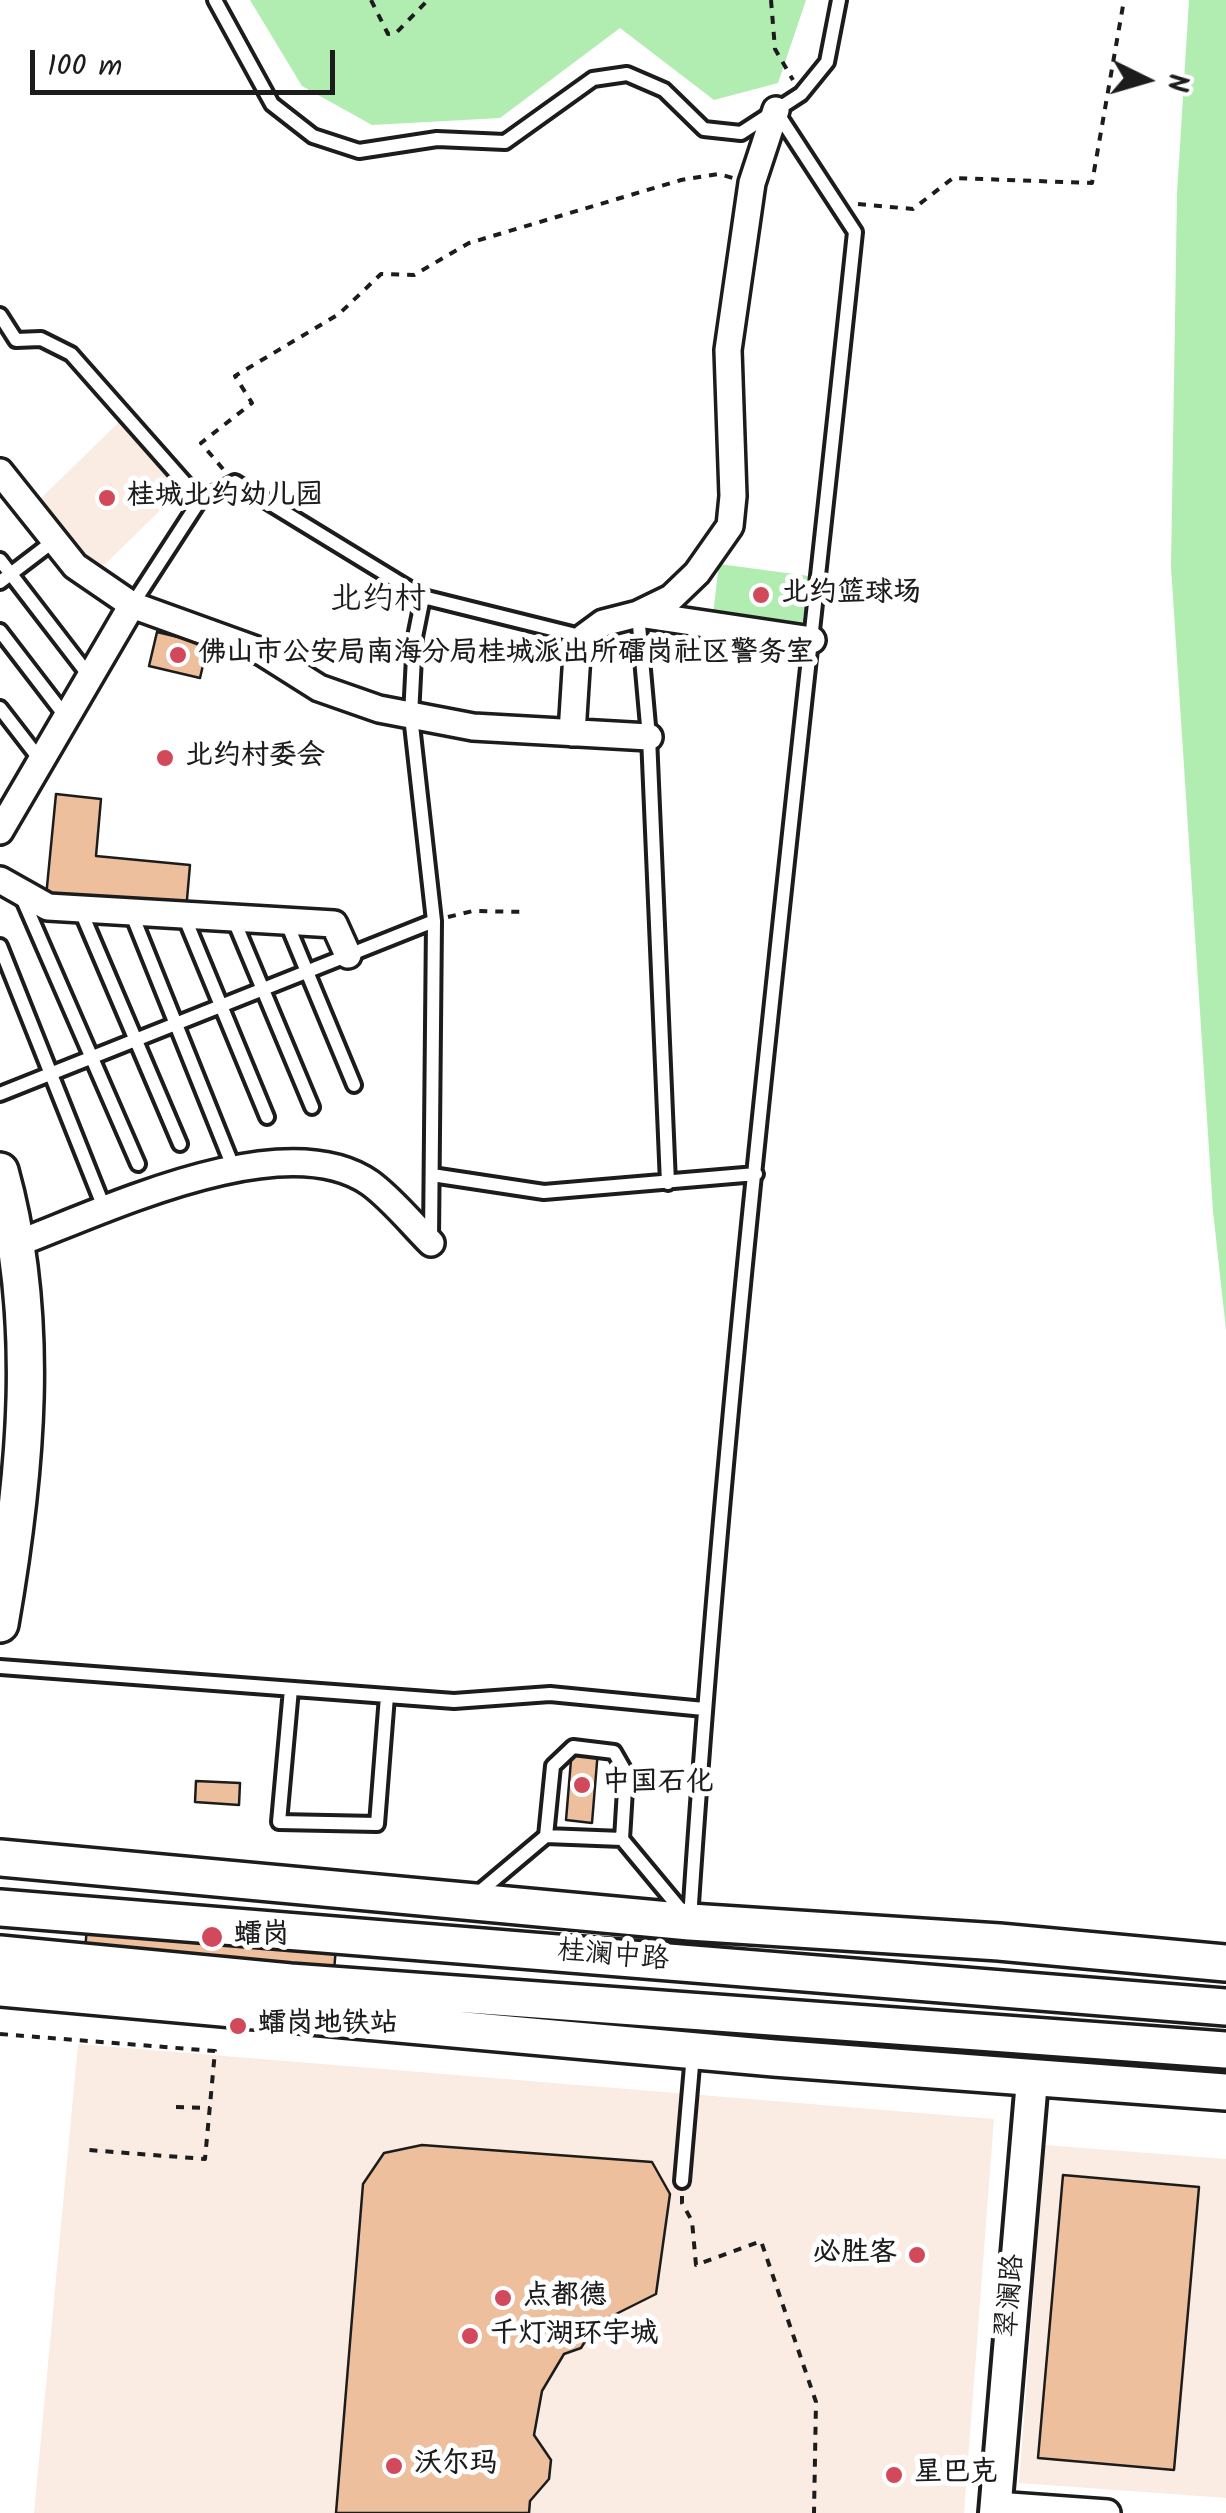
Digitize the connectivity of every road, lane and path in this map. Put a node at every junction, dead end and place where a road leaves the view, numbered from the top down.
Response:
1 (215, 0) edge
2 (371, 0) edge
3 (428, 0) edge
4 (771, 0) edge
5 (839, 0) edge
6 (1124, 0) edge
7 (801, 94) junction
8 (776, 110) junction
9 (752, 183) junction
10 (836, 202) junction
11 (0, 314) edge
12 (0, 472) edge
13 (235, 482) junction
14 (200, 500) junction
15 (55, 540) junction
16 (0, 560) edge
17 (5, 578) edge
18 (423, 597) junction
19 (132, 605) junction
20 (638, 614) junction
21 (0, 631) edge
22 (584, 637) junction
23 (812, 640) junction
24 (90, 677) junction
25 (0, 708) edge
26 (411, 716) junction
27 (66, 718) junction
28 (572, 733) junction
29 (649, 737) junction
30 (41, 761) junction
31 (0, 831) edge
32 (10, 886) edge
33 (80, 909) junction
34 (131, 912) junction
35 (527, 912) dead end
36 (183, 915) junction
37 (233, 918) junction
38 (286, 921) junction
39 (434, 921) junction
40 (0, 946) edge
41 (348, 955) junction
42 (307, 972) junction
43 (263, 989) junction
44 (221, 1006) junction
45 (176, 1024) junction
46 (136, 1040) junction
47 (92, 1058) junction
48 (51, 1074) junction
49 (354, 1086) dead end
50 (0, 1094) edge
51 (312, 1107) dead end
52 (267, 1117) dead end
53 (180, 1144) dead end
54 (138, 1164) dead end
55 (234, 1168) junction
56 (0, 1171) edge
57 (756, 1174) junction
58 (432, 1175) junction
59 (668, 1183) junction
60 (105, 1210) junction
61 (16, 1244) junction
62 (431, 1244) joint
63 (0, 1624) edge
64 (0, 1667) edge
65 (291, 1689) junction
66 (388, 1696) junction
67 (704, 1710) junction
68 (546, 1836) junction
69 (622, 1840) junction
70 (6, 1851) edge
71 (158, 1873) junction
72 (468, 1901) junction
73 (0, 1908) edge
74 (690, 1922) junction
75 (297, 1933) junction
76 (0, 1954) edge
77 (1226, 1964) edge
78 (290, 1982) junction
79 (8, 1992) edge
80 (128, 2000) junction
81 (1226, 2006) edge
82 (0, 2034) edge
83 (1226, 2050) edge
84 (694, 2051) junction
85 (1032, 2080) junction
86 (1226, 2092) edge
87 (176, 2106) dead end
88 (210, 2108) junction
89 (88, 2150) dead end
90 (682, 2181) joint
91 (996, 2509) edge
92 (814, 2513) edge
93 (1106, 2513) edge

1 - 8 lane
2 - 3 path
4 - 7 path
5 - 7 lane
6 - 10 path
7 - 8 lane
8 - 9 street
8 - 10 lane
9 - 13 path
9 - 20 street
10 - 23 lane
11 - 14 lane
12 - 15 street
13 - 14 lane
13 - 18 lane
14 - 19 lane
15 - 17 lane
15 - 19 street
16 - 17 lane
17 - 24 lane
18 - 22 lane
18 - 26 lane
19 - 24 street
19 - 26 street
20 - 22 street
20 - 23 street
20 - 29 lane
21 - 27 lane
22 - 28 street
23 - 57 lane
24 - 27 street
25 - 30 lane
26 - 28 street
26 - 39 lane
27 - 30 street
28 - 29 street
29 - 59 lane
30 - 31 street
32 - 33 street
32 - 47 lane
33 - 34 street
33 - 46 lane
34 - 36 street
34 - 45 lane
35 - 39 path
36 - 37 street
36 - 44 lane
37 - 38 street
37 - 43 lane
38 - 41 street
38 - 42 lane
39 - 41 lane
39 - 58 lane
40 - 48 lane
41 - 42 lane
42 - 43 lane
42 - 49 lane
43 - 44 lane
43 - 51 lane
44 - 45 lane
44 - 52 lane
45 - 46 lane
45 - 55 lane
46 - 47 lane
46 - 53 lane
47 - 48 lane
47 - 54 lane
48 - 50 lane
48 - 60 lane
55 - 60 street
55 - 62 street
56 - 61 main road
57 - 59 lane
57 - 67 lane
58 - 59 lane
58 - 62 lane
60 - 61 street
61 - 63 main road
64 - 65 lane
65 - 66 lane
65 - 66 lane
66 - 67 lane
67 - 74 lane
68 - 69 lane
68 - 69 lane
68 - 72 lane
69 - 74 lane
70 - 71 main road
71 - 72 main road
71 - 75 main road
72 - 74 main road
73 - 75 main road, 桂澜中路
74 - 77 main road
75 - 81 main road, 桂澜中路
76 - 78 main road, 桂澜中路
78 - 80 main road
78 - 83 main road, 桂澜中路
79 - 80 main road
80 - 84 main road
82 - 88 path
84 - 85 main road
84 - 90 lane
85 - 86 main road
85 - 91 street, 翠澜路
87 - 88 path
88 - 89 path
90 - 92 path
91 - 93 street

